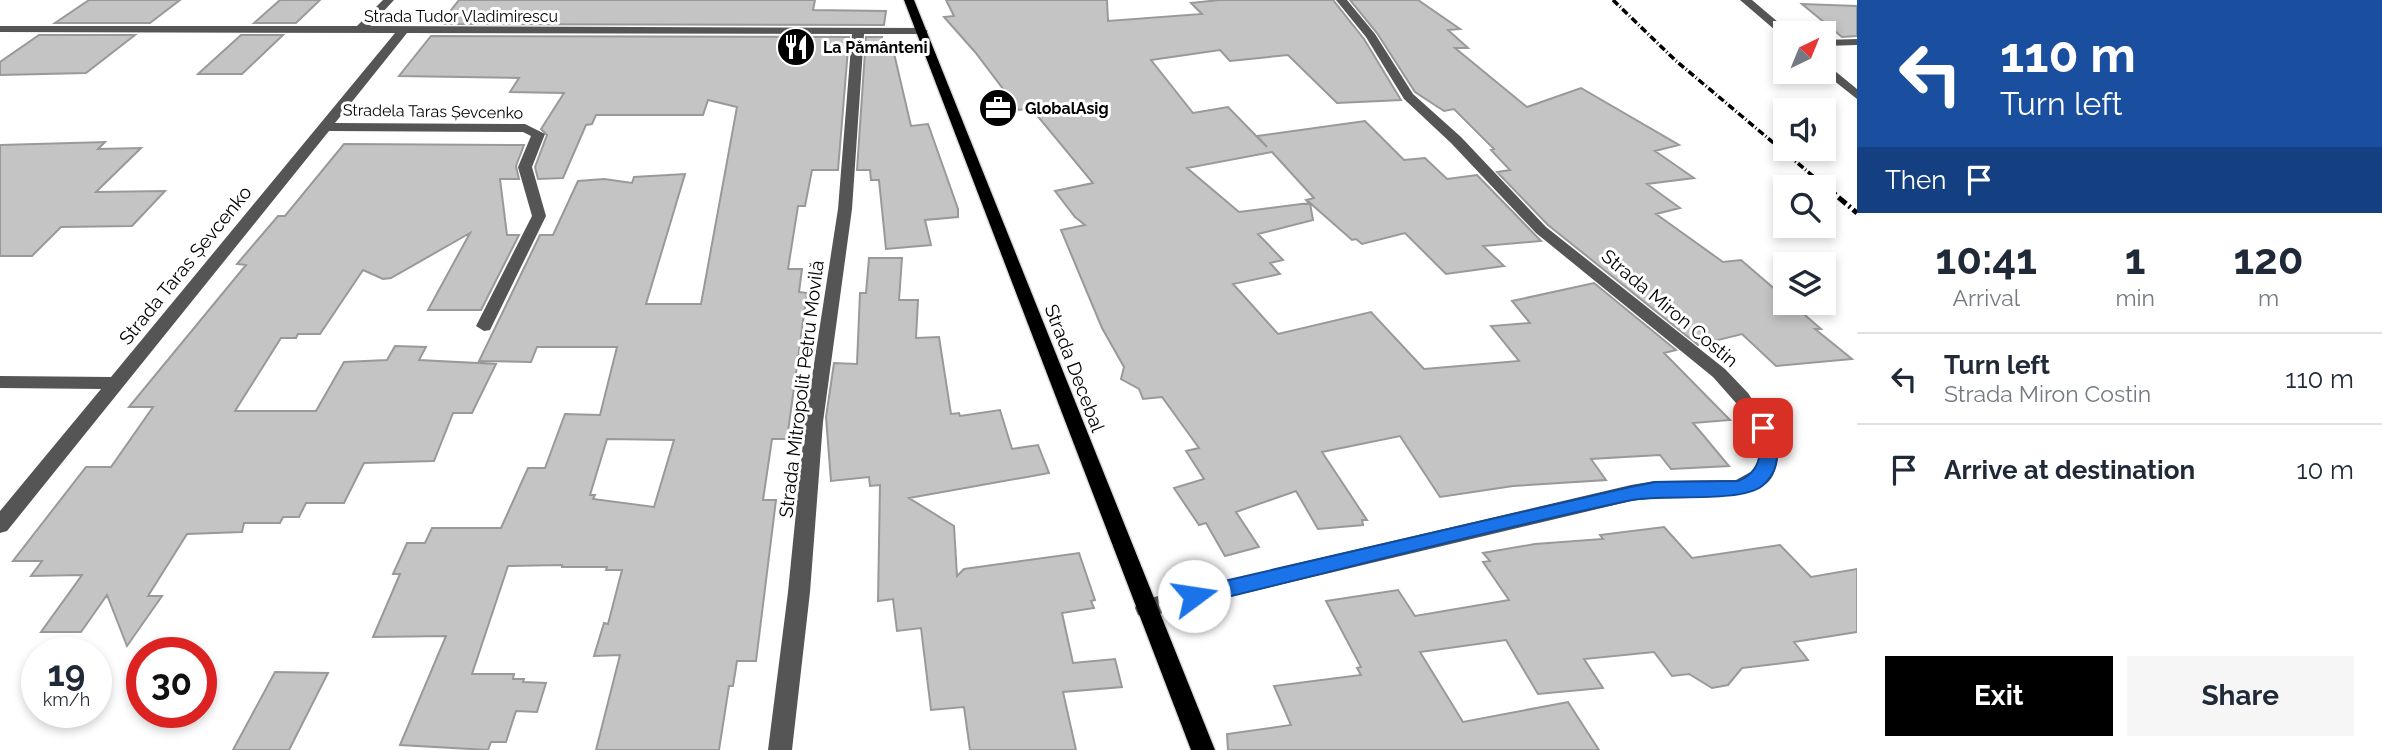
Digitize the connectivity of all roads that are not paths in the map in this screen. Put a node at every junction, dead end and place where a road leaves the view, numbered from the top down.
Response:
1 (389, 0) edge
2 (909, 0) edge
3 (1341, 0) edge
4 (1745, 0) edge
5 (1773, 23) edge
6 (0, 29) edge
7 (359, 31) junction
8 (922, 31) junction
9 (403, 32) junction
10 (858, 33) junction
11 (1857, 42) edge
12 (1836, 43) edge
13 (1836, 77) edge
14 (1857, 95) edge
15 (327, 127) junction
16 (484, 326) dead end
17 (0, 382) edge
18 (117, 383) junction
19 (0, 525) edge
20 (1146, 608) junction
21 (780, 750) edge
22 (1203, 750) edge

1 - 7 street
2 - 8 main road, Strada Decebal
3 - 20 street, Strada Miron Costin
4 - 5 street
6 - 7 street, Strada Tudor Vladimirescu
7 - 9 street, Strada Tudor Vladimirescu
8 - 10 street, Strada Tudor Vladimirescu
8 - 20 main road, Strada Decebal
9 - 10 street, Strada Tudor Vladimirescu
9 - 15 street, Strada Taras Șevcenko
10 - 21 street, Strada Mitropolit Petru Movilă
11 - 12 street
13 - 14 street
15 - 16 street, Stradela Taras Șevcenko
15 - 18 street, Strada Taras Șevcenko
17 - 18 street
18 - 19 street, Strada Taras Șevcenko
20 - 22 main road, Strada Decebal

